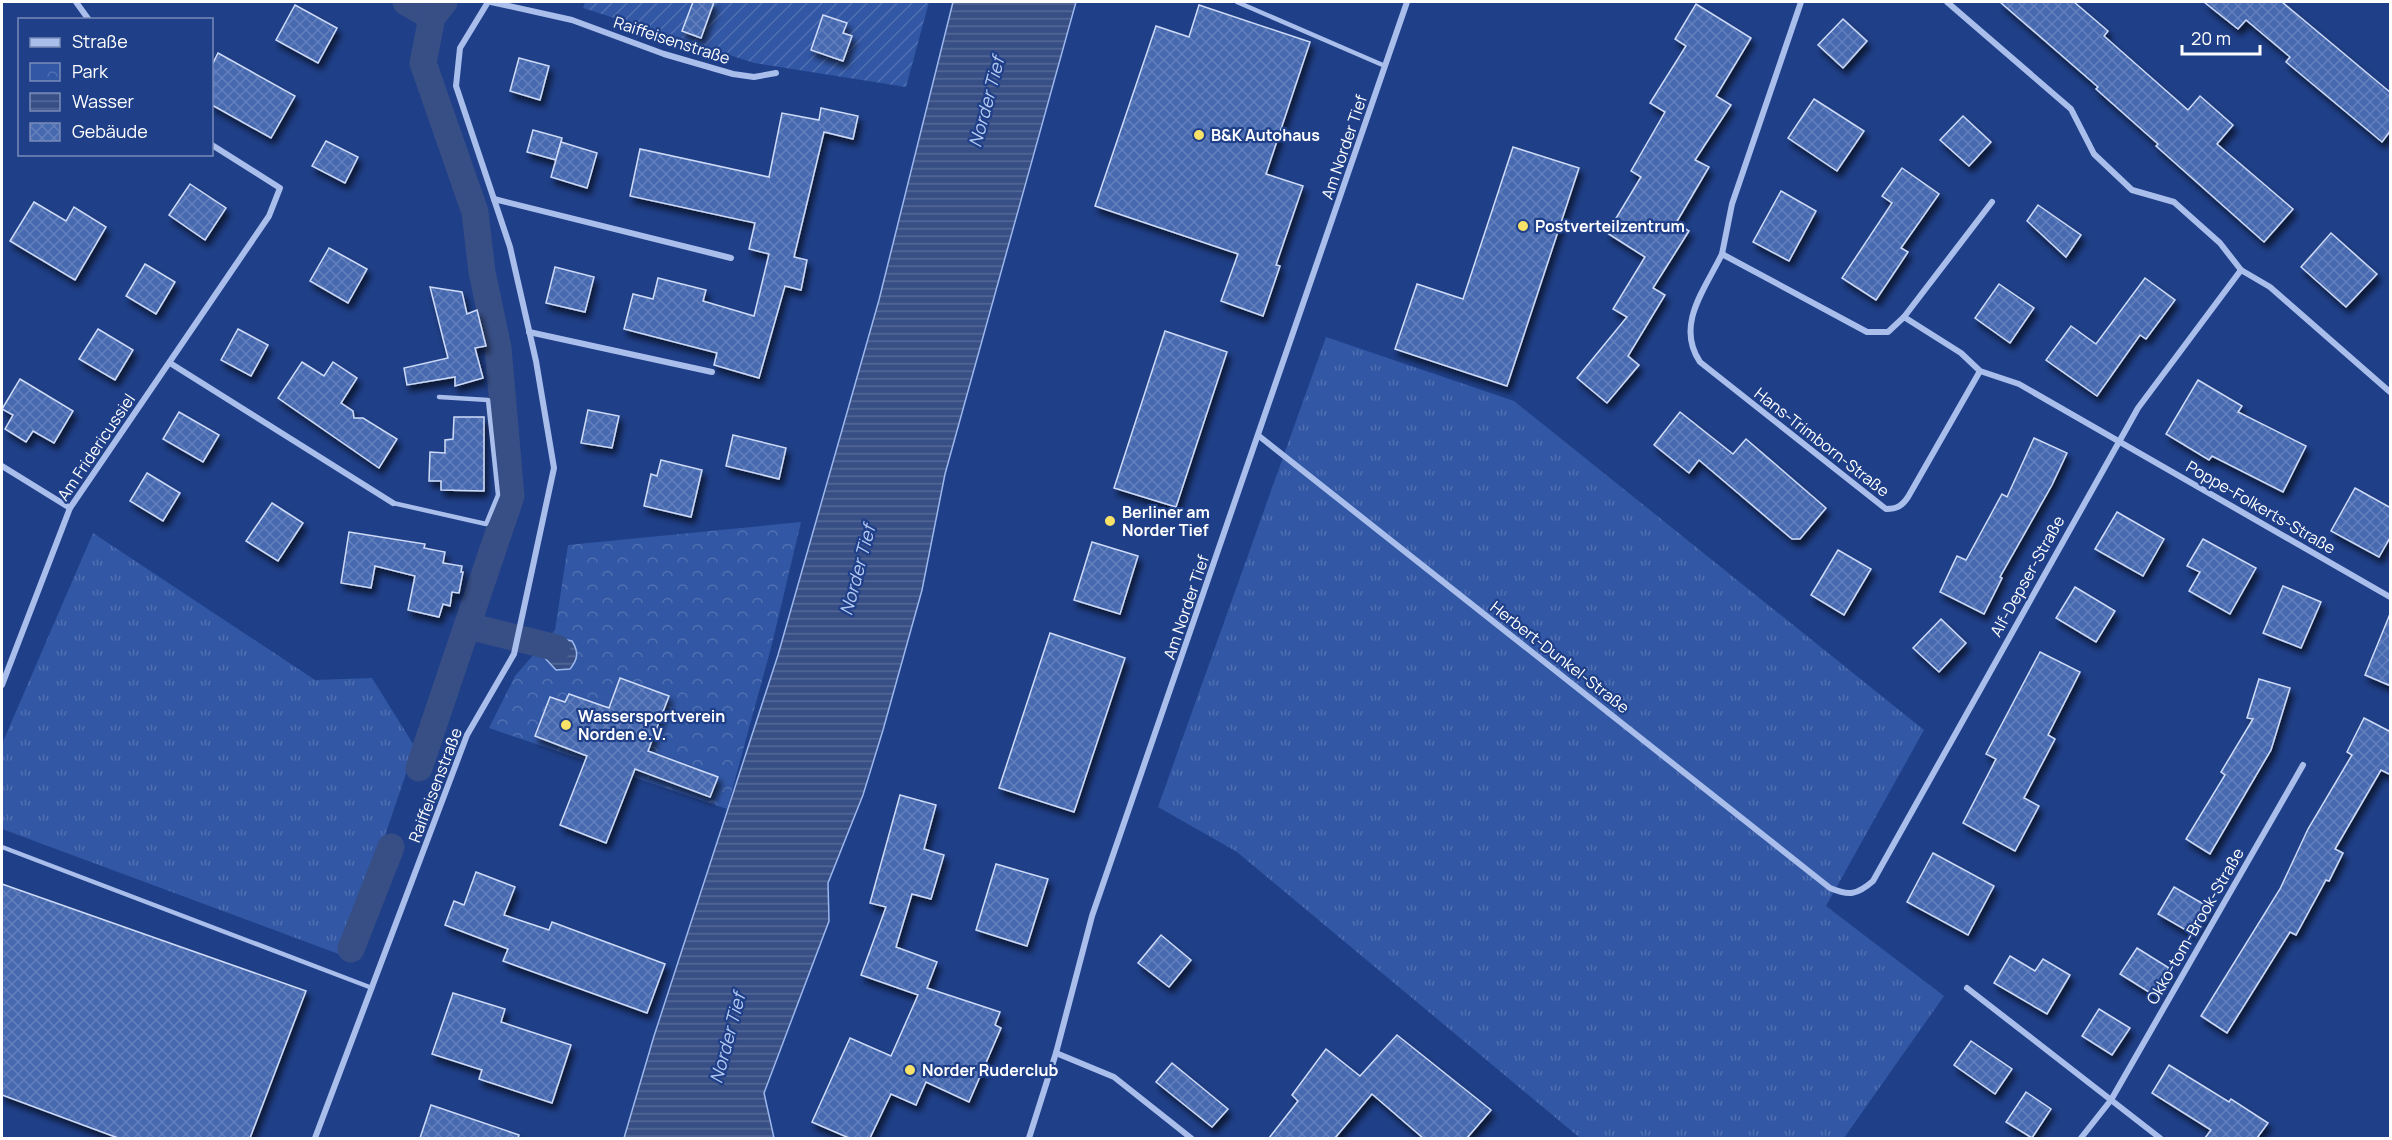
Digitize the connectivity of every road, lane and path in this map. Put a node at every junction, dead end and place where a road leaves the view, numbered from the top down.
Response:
1 (76, 2) edge
2 (490, 2) edge
3 (1237, 2) edge
4 (1407, 2) edge
5 (1802, 2) edge
6 (1947, 2) edge
7 (88, 18) edge
8 (1385, 66) junction
9 (777, 73) dead end
10 (213, 146) edge
11 (494, 199) junction
12 (1992, 202) dead end
13 (1722, 254) junction
14 (731, 258) dead end
15 (2241, 270) junction
16 (1904, 317) junction
17 (529, 332) junction
18 (170, 363) junction
19 (1980, 370) junction
20 (712, 372) dead end
21 (2391, 392) edge
22 (439, 397) dead end
23 (1258, 436) junction
24 (2117, 442) junction
25 (2, 466) edge
26 (393, 503) joint
27 (70, 508) junction
28 (2391, 597) edge
29 (2, 685) edge
30 (2303, 765) dead end
31 (2, 847) edge
32 (1847, 895) joint
33 (372, 988) junction
34 (1967, 988) dead end
35 (1056, 1053) junction
36 (2111, 1100) junction
37 (315, 1138) edge
38 (1029, 1138) edge
39 (1191, 1138) edge
40 (2080, 1138) edge
41 (2160, 1138) edge

1 - 7 street
2 - 9 street, Raiffeisenstraße
2 - 11 street, Raiffeisenstraße
3 - 8 lane
4 - 8 street, Am Norder Tief
5 - 13 street, Hans-Trimborn-Straße
6 - 15 street
8 - 23 street, Am Norder Tief
10 - 18 street, Am Fridericussiel
11 - 14 street
11 - 17 street, Raiffeisenstraße
12 - 16 street
13 - 16 street
13 - 19 street, Hans-Trimborn-Straße
15 - 21 street
15 - 24 street, Alf-Depser-Straße
16 - 19 street
17 - 20 street
17 - 33 street, Raiffeisenstraße
18 - 26 street
18 - 27 street, Am Fridericussiel
19 - 24 street
22 - 26 lane
23 - 32 street, Herbert-Dunkel-Straße
23 - 35 street, Am Norder Tief
24 - 28 street, Poppe-Folkerts-Straße
24 - 32 street, Alf-Depser-Straße
25 - 27 street
27 - 29 street, Am Fridericussiel
30 - 36 street, Okko-tom-Brook-Straße
31 - 33 lane
33 - 37 street, Raiffeisenstraße
34 - 36 street
35 - 38 street, Am Norder Tief
35 - 39 street
36 - 40 street, Okko-tom-Brook-Straße
36 - 41 street

